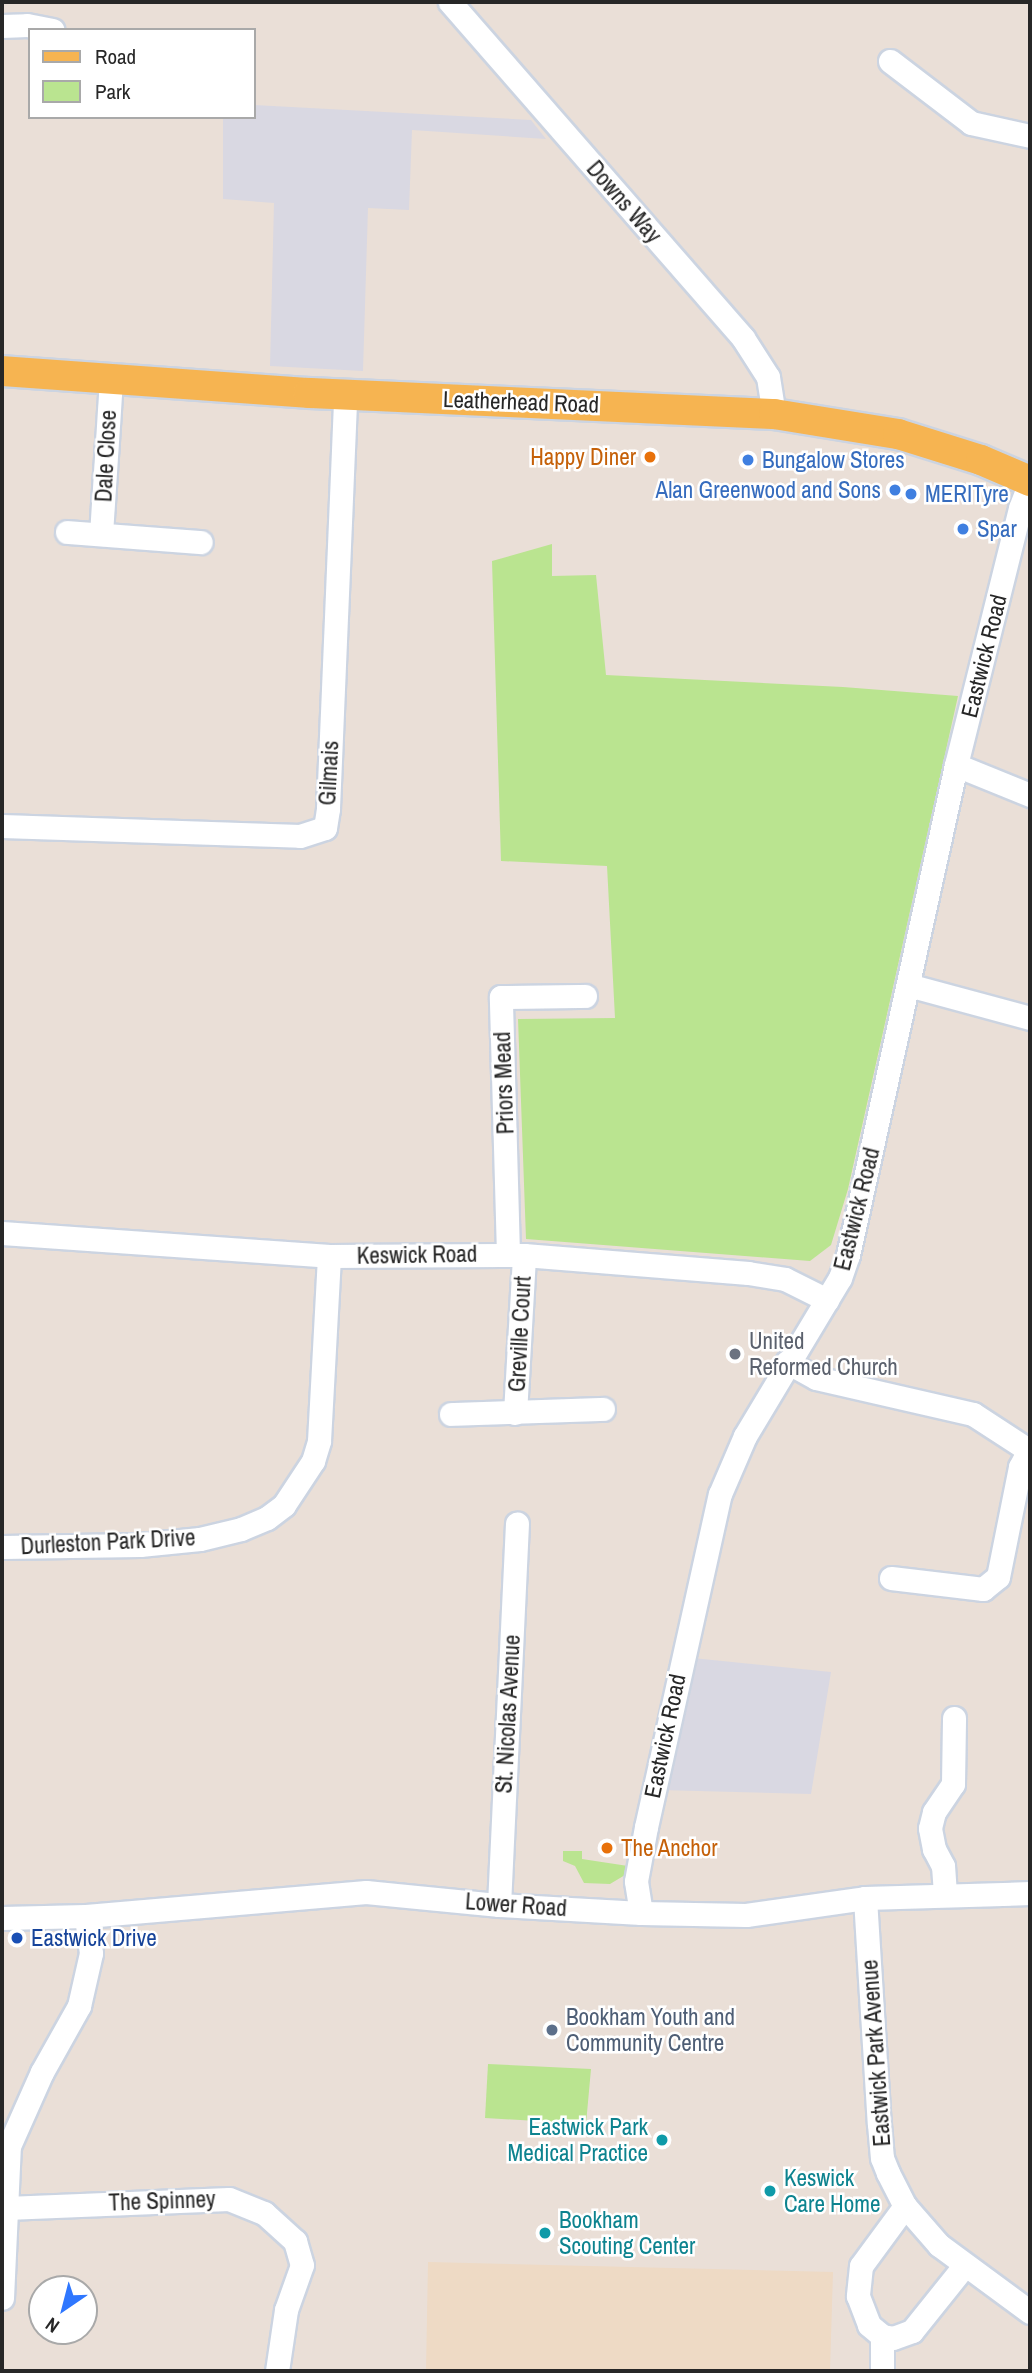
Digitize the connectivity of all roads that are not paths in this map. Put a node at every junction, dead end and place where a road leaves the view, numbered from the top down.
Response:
1 (450, 2) edge
2 (2, 26) edge
3 (43, 28) edge
4 (890, 61) dead end
5 (1030, 136) edge
6 (2, 371) edge
7 (111, 379) junction
8 (345, 394) junction
9 (774, 414) junction
10 (1030, 482) edge
11 (67, 532) dead end
12 (101, 534) junction
13 (201, 542) dead end
14 (956, 765) junction
15 (1030, 795) edge
16 (2, 826) edge
17 (908, 985) junction
18 (585, 996) dead end
19 (1030, 1018) edge
20 (2, 1233) edge
21 (516, 1254) junction
22 (329, 1256) junction
23 (827, 1300) junction
24 (786, 1362) junction
25 (603, 1409) dead end
26 (516, 1413) junction
27 (451, 1414) dead end
28 (1030, 1451) edge
29 (517, 1523) dead end
30 (2, 1547) edge
31 (891, 1578) dead end
32 (954, 1718) dead end
33 (1030, 1893) edge
34 (945, 1894) junction
35 (865, 1898) junction
36 (499, 1905) junction
37 (641, 1913) junction
38 (86, 1916) junction
39 (2, 1919) edge
40 (905, 2206) junction
41 (6, 2208) junction
42 (964, 2266) junction
43 (2, 2298) edge
44 (1030, 2312) edge
45 (882, 2336) junction
46 (276, 2371) edge
47 (882, 2371) edge

1 - 9 street, Downs Way
2 - 3 street
4 - 5 street
6 - 7 main road, Leatherhead Road
7 - 8 main road, Leatherhead Road
7 - 12 street, Dale Close
8 - 9 main road, Leatherhead Road
8 - 16 street, Gilmais
9 - 10 main road, Leatherhead Road
10 - 14 street, Eastwick Road
11 - 12 street, Dale Close
12 - 13 street, Dale Close
14 - 15 street
14 - 17 street, Eastwick Road
17 - 19 street
17 - 23 street, Eastwick Road
18 - 21 street, Priors Mead
20 - 22 street, Keswick Road
21 - 22 street, Keswick Road
21 - 23 street, Keswick Road
21 - 26 street, Greville Court
22 - 30 street, Durleston Park Drive
23 - 24 street, Eastwick Road
24 - 28 street
24 - 37 street, Eastwick Road
25 - 26 street, Greville Court
26 - 27 street, Greville Court
28 - 31 street
29 - 36 street, St. Nicolas Avenue
32 - 34 street
33 - 34 street, Lower Road
34 - 35 street, Lower Road
35 - 37 street, Lower Road
35 - 40 street, Eastwick Park Avenue
36 - 37 street, Lower Road
36 - 38 street, Lower Road
38 - 39 street, Lower Road
38 - 41 street
40 - 42 street, Eastwick Park Avenue
40 - 45 street
41 - 43 street
41 - 46 street, The Spinney
42 - 44 street, Eastwick Park Avenue
42 - 45 street
45 - 47 street

